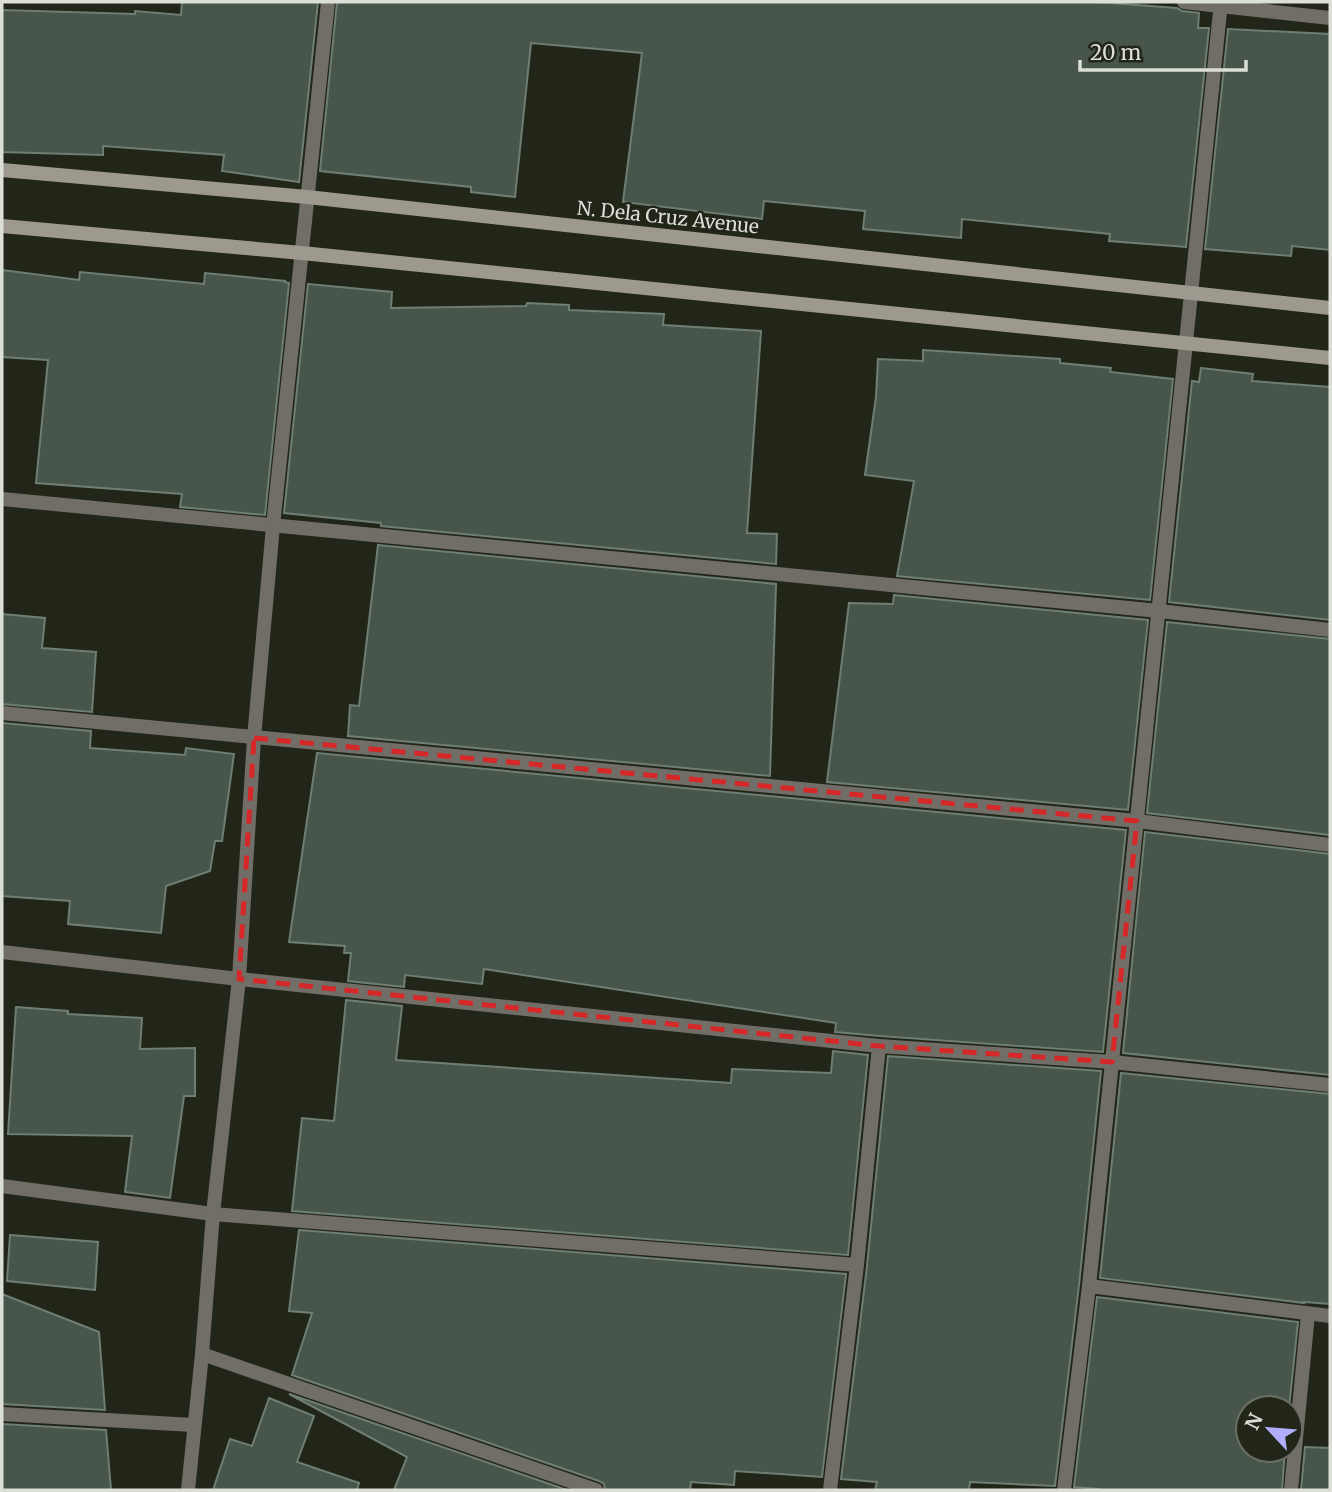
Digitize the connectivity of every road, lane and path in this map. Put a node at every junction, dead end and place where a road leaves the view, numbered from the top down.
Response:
1 (328, 2) edge
2 (1184, 2) edge
3 (1221, 4) edge
4 (1330, 18) edge
5 (2, 170) edge
6 (307, 197) junction
7 (2, 226) edge
8 (302, 253) junction
9 (1191, 293) junction
10 (1330, 308) edge
11 (1187, 342) junction
12 (1330, 358) edge
13 (2, 499) edge
14 (272, 526) junction
15 (1159, 611) junction
16 (1330, 630) edge
17 (2, 713) edge
18 (254, 738) junction
19 (1137, 821) junction
20 (1330, 845) edge
21 (2, 952) edge
22 (2, 960) edge
23 (239, 979) junction
24 (879, 1046) junction
25 (1112, 1062) junction
26 (1330, 1085) edge
27 (2, 1186) edge
28 (213, 1214) junction
29 (857, 1265) junction
30 (1089, 1286) junction
31 (1308, 1314) junction
32 (1330, 1316) edge
33 (202, 1353) junction
34 (2, 1414) edge
35 (193, 1425) junction
36 (188, 1490) edge
37 (596, 1490) edge
38 (830, 1490) edge
39 (1064, 1490) edge
40 (1291, 1490) edge

1 - 6 street
2 - 3 street
3 - 4 street
3 - 9 street
5 - 6 street, N. Dela Cruz Avenue
6 - 8 street
6 - 9 street, N. Dela Cruz Avenue
7 - 8 street
8 - 11 street
8 - 14 street
9 - 10 street, N. Dela Cruz Avenue
9 - 11 street
11 - 12 street
11 - 15 street
13 - 14 street
14 - 15 street
14 - 18 street
15 - 16 street
15 - 19 street
17 - 18 street
18 - 19 street
18 - 23 street
19 - 20 street
19 - 25 street
21 - 22 street
21 - 23 street
23 - 24 street
23 - 28 street
24 - 25 street
24 - 29 street
25 - 26 street
25 - 30 street
27 - 28 street
28 - 29 street
28 - 33 street
29 - 38 street
30 - 31 street
30 - 39 street
31 - 32 street
31 - 40 street
33 - 35 street
33 - 37 street
34 - 35 street
35 - 36 street

